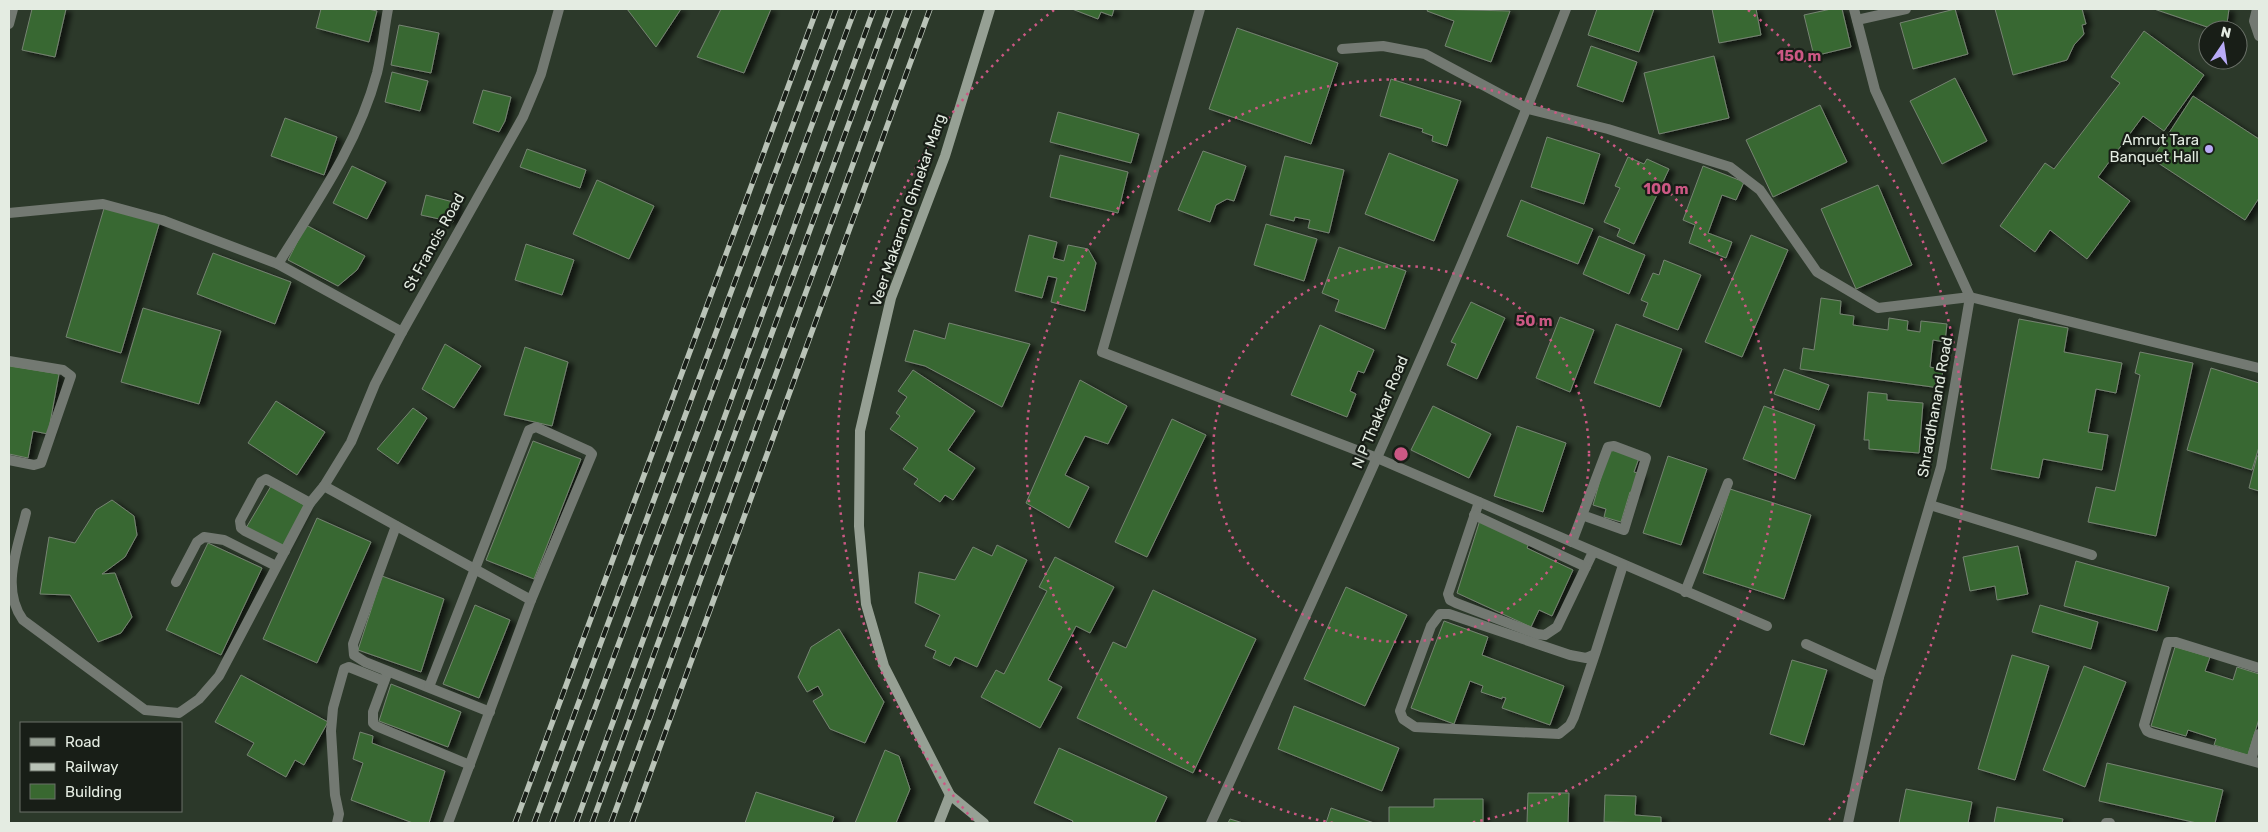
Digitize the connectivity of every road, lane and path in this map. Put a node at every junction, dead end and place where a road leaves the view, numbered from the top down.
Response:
1 (13, 9) edge
2 (388, 9) edge
3 (559, 9) edge
4 (990, 9) edge
5 (1200, 9) edge
6 (1566, 9) edge
7 (1854, 9) edge
8 (1906, 9) edge
9 (2257, 9) edge
10 (1857, 20) junction
11 (9, 24) edge
12 (2259, 36) edge
13 (1342, 49) dead end
14 (1528, 109) junction
15 (9, 213) edge
16 (278, 264) junction
17 (1970, 297) junction
18 (402, 332) junction
19 (9, 361) edge
20 (2259, 368) edge
21 (1377, 458) junction
22 (9, 460) edge
23 (1728, 483) dead end
24 (324, 486) junction
25 (1479, 502) junction
26 (310, 503) junction
27 (1930, 505) junction
28 (26, 512) dead end
29 (1474, 515) junction
30 (1582, 515) junction
31 (396, 526) junction
32 (1538, 528) junction
33 (1531, 542) junction
34 (1572, 542) junction
35 (285, 550) junction
36 (1593, 552) junction
37 (2092, 555) dead end
38 (1623, 565) junction
39 (276, 566) junction
40 (1586, 567) junction
41 (474, 568) junction
42 (176, 582) dead end
43 (1685, 592) junction
44 (531, 600) junction
45 (1767, 626) dead end
46 (1806, 644) dead end
47 (1595, 654) junction
48 (2259, 668) edge
49 (386, 676) junction
50 (1879, 677) junction
51 (430, 687) junction
52 (490, 712) junction
53 (2259, 734) edge
54 (2255, 761) edge
55 (470, 765) junction
56 (950, 795) junction
57 (337, 823) edge
58 (448, 823) edge
59 (939, 823) edge
60 (984, 823) edge
61 (1211, 823) edge
62 (1848, 823) edge
63 (2106, 823) edge
64 (2110, 823) edge

1 - 11 street
2 - 16 street
3 - 18 street, St Francis Road
4 - 56 street, Veer Makarand Ghnekar Marg
5 - 21 street
6 - 14 street, N P Thakkar Road
7 - 10 street
8 - 10 street
9 - 12 street
10 - 17 street
13 - 14 street
14 - 17 street
14 - 21 street, N P Thakkar Road
15 - 16 street
16 - 18 street
17 - 20 street
17 - 27 street, Shraddhanand Road
18 - 24 street, St Francis Road
19 - 22 street
21 - 25 street
21 - 61 street, N P Thakkar Road
23 - 43 street
24 - 26 street, St Francis Road
24 - 31 street
25 - 29 street
25 - 32 street
26 - 35 street, St Francis Road
26 - 35 street
27 - 37 street
27 - 50 street, Shraddhanand Road
28 - 39 street, St Francis Road
29 - 33 street
29 - 40 street
30 - 30 street
30 - 34 street
31 - 41 street
31 - 49 street
32 - 33 street
32 - 34 street
33 - 40 street
34 - 36 street
35 - 39 street, St Francis Road
36 - 38 street
36 - 40 street
38 - 43 street
38 - 47 street
39 - 42 street
41 - 44 street
41 - 44 street
41 - 51 street
43 - 45 street
44 - 52 street
46 - 50 street
47 - 47 street
48 - 54 street
49 - 51 street
49 - 55 street
49 - 57 street
50 - 62 street, Shraddhanand Road
51 - 52 street
52 - 55 street
53 - 54 street
55 - 58 street
56 - 59 street
56 - 60 street
63 - 64 street

